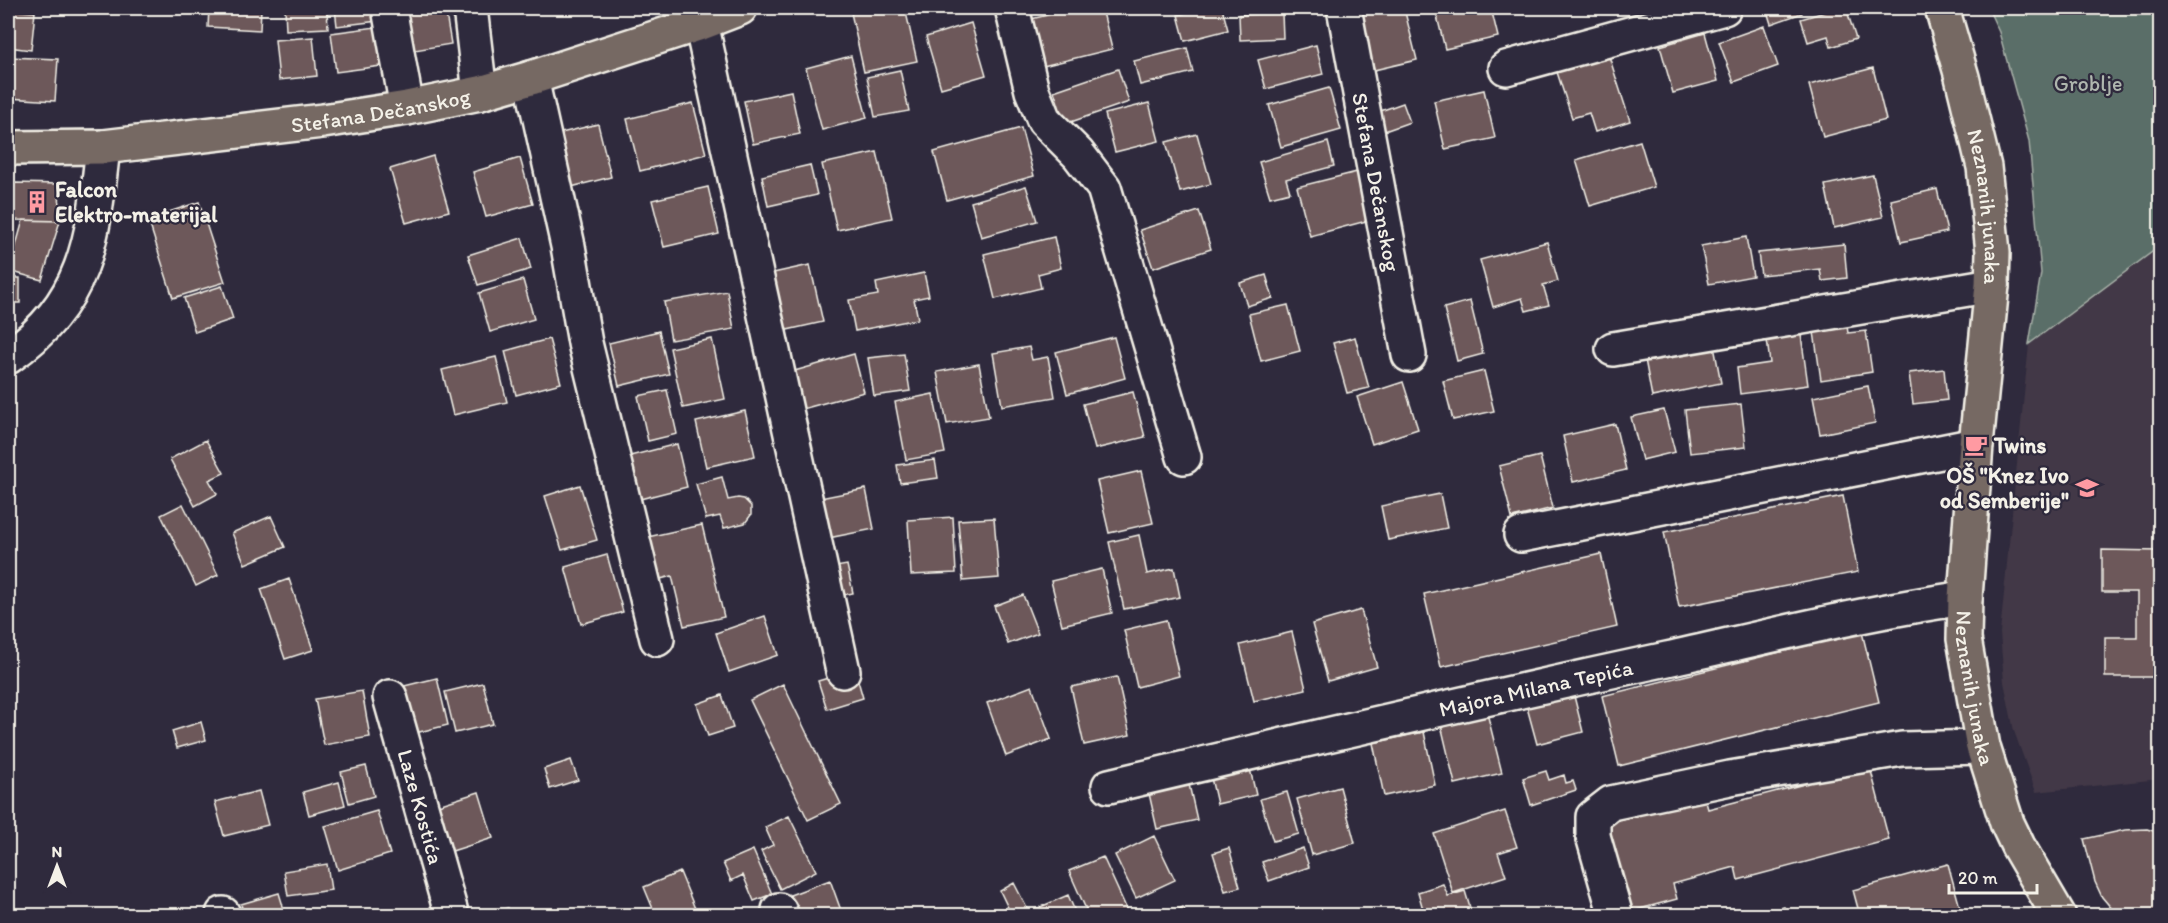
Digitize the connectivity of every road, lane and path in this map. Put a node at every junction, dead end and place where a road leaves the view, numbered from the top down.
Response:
1 (389, 8) edge
2 (470, 8) edge
3 (740, 8) edge
4 (1012, 8) edge
5 (1344, 8) edge
6 (1724, 8) edge
7 (1942, 8) edge
8 (700, 23) junction
9 (1506, 68) dead end
10 (531, 78) junction
11 (480, 93) junction
12 (407, 108) junction
13 (103, 147) junction
14 (8, 148) edge
15 (1992, 285) junction
16 (1613, 349) dead end
17 (1408, 356) dead end
18 (8, 357) edge
19 (1976, 445) junction
20 (1184, 457) dead end
21 (1521, 536) dead end
22 (1965, 598) junction
23 (657, 639) dead end
24 (843, 671) dead end
25 (390, 697) dead end
26 (1983, 747) junction
27 (1109, 786) dead end
28 (452, 915) edge
29 (1616, 915) edge
30 (2059, 915) edge

1 - 12 street
2 - 11 street
3 - 8 main road, Stefana Dečanskog
4 - 20 street
5 - 17 street, Stefana Dečanskog
6 - 9 street
7 - 15 main road, Neznanih junaka
8 - 10 main road, Stefana Dečanskog
8 - 24 street
10 - 11 main road, Stefana Dečanskog
10 - 23 street
11 - 12 main road, Stefana Dečanskog
12 - 13 main road, Stefana Dečanskog
13 - 14 main road, Stefana Dečanskog
13 - 18 street
15 - 16 street
15 - 19 main road, Neznanih junaka
19 - 21 street
19 - 22 main road, Neznanih junaka
22 - 26 main road, Neznanih junaka
22 - 27 street, Majora Milana Tepića
25 - 28 street, Laze Kostića
26 - 29 street
26 - 30 main road, Neznanih junaka

